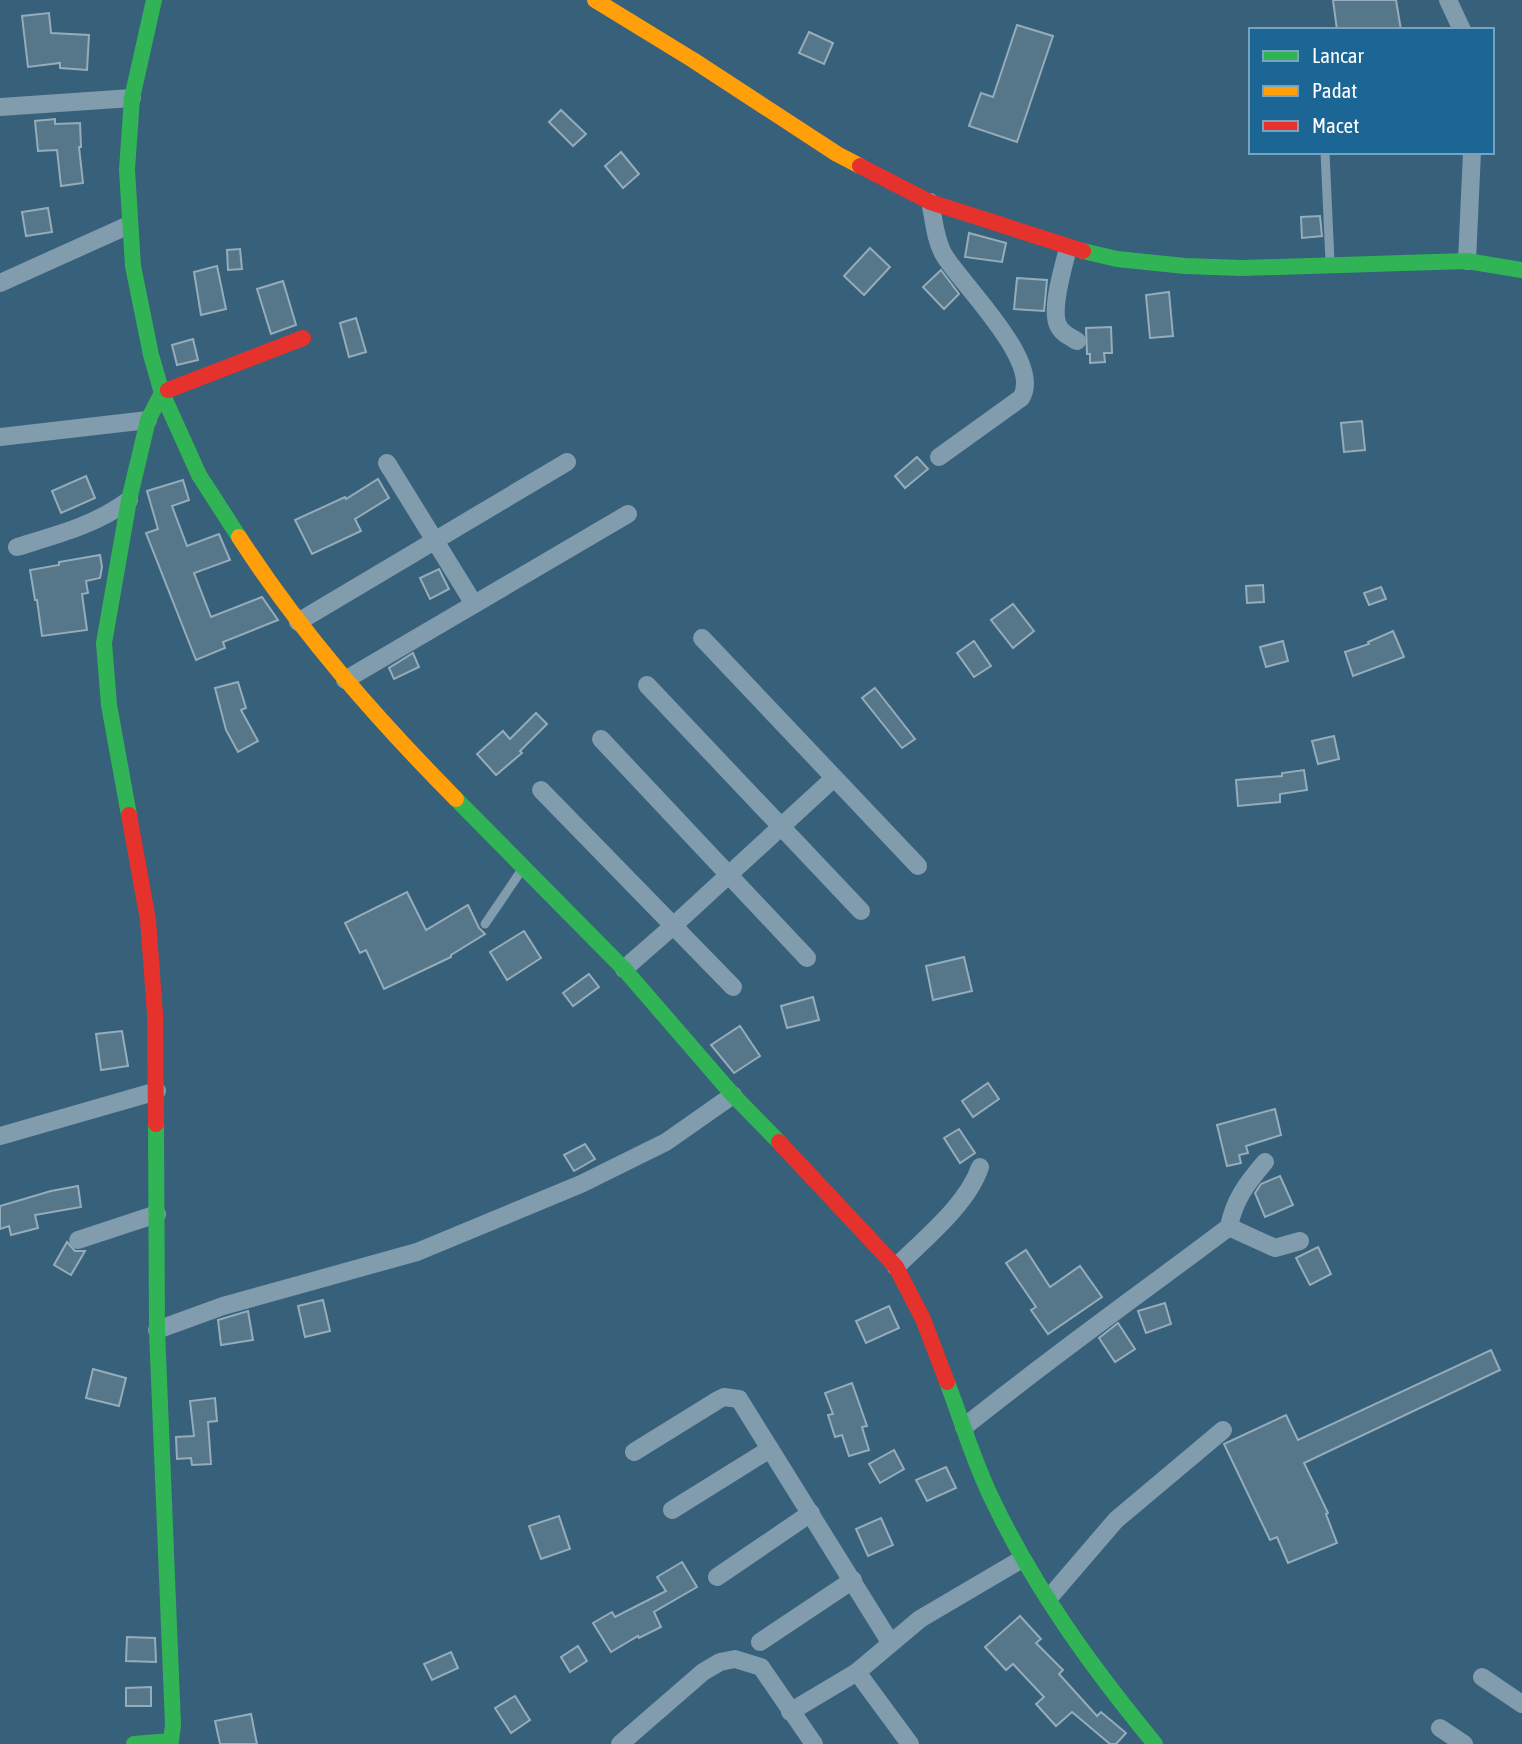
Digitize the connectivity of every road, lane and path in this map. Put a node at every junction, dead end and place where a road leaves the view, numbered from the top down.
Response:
1 (154, 0) edge
2 (595, 0) edge
3 (1448, 0) edge
4 (1461, 28) edge
5 (132, 98) junction
6 (0, 107) edge
7 (1325, 154) edge
8 (1472, 154) edge
9 (930, 202) junction
10 (129, 225) junction
11 (1068, 248) junction
12 (1467, 261) junction
13 (1330, 265) junction
14 (1522, 270) edge
15 (0, 283) edge
16 (303, 338) dead end
17 (1077, 341) dead end
18 (162, 393) junction
19 (148, 420) junction
20 (0, 437) edge
21 (939, 457) dead end
22 (567, 462) dead end
23 (387, 463) dead end
24 (129, 500) junction
25 (628, 514) dead end
26 (434, 541) junction
27 (17, 547) dead end
28 (474, 604) junction
29 (298, 622) junction
30 (702, 638) dead end
31 (345, 680) junction
32 (647, 685) dead end
33 (601, 739) dead end
34 (834, 778) junction
35 (541, 790) dead end
36 (781, 826) junction
37 (918, 866) dead end
38 (524, 867) junction
39 (730, 874) junction
40 (861, 911) dead end
41 (485, 925) dead end
42 (672, 927) junction
43 (807, 958) dead end
44 (624, 969) junction
45 (733, 987) dead end
46 (157, 1091) junction
47 (733, 1095) junction
48 (0, 1136) edge
49 (1265, 1162) dead end
50 (980, 1167) dead end
51 (158, 1214) junction
52 (1229, 1227) junction
53 (78, 1240) dead end
54 (1300, 1241) dead end
55 (896, 1267) junction
56 (157, 1329) junction
57 (964, 1427) junction
58 (1223, 1430) dead end
59 (770, 1449) junction
60 (634, 1452) dead end
61 (672, 1510) dead end
62 (811, 1513) junction
63 (1022, 1559) junction
64 (717, 1577) dead end
65 (853, 1580) junction
66 (1049, 1598) junction
67 (760, 1642) dead end
68 (890, 1642) junction
69 (857, 1672) junction
70 (1482, 1677) dead end
71 (1522, 1704) edge
72 (790, 1712) junction
73 (1440, 1728) dead end
74 (171, 1742) edge
75 (135, 1744) edge
76 (620, 1744) edge
77 (814, 1744) edge
78 (910, 1744) edge
79 (1155, 1744) edge
80 (1464, 1744) edge

1 - 5 street
2 - 9 street
3 - 4 street
5 - 6 street
5 - 10 street
7 - 13 lane
8 - 12 street
9 - 11 street
9 - 21 street
10 - 15 street
10 - 18 street
11 - 13 street
11 - 17 street
12 - 13 street
12 - 14 street
16 - 18 street
18 - 19 street
18 - 29 street
19 - 20 street
19 - 24 street
22 - 26 street
23 - 26 street
24 - 27 street
24 - 46 street
25 - 28 street
26 - 28 street
26 - 29 street
28 - 31 street
29 - 31 street
30 - 34 street
31 - 38 street
32 - 36 street
33 - 39 street
34 - 36 street
34 - 37 street
35 - 42 street
36 - 39 street
36 - 40 street
38 - 41 lane
38 - 44 street
39 - 42 street
39 - 43 street
42 - 44 street
42 - 45 street
44 - 47 street
46 - 48 street
46 - 51 street
47 - 55 street
47 - 56 street
49 - 52 street
50 - 55 street
51 - 53 street
51 - 56 street
52 - 54 street
52 - 57 street
55 - 57 street
56 - 74 street
57 - 63 street
58 - 66 street
59 - 60 street
59 - 61 street
59 - 62 street
62 - 64 street
62 - 65 street
63 - 66 street
63 - 68 street
65 - 67 street
65 - 68 street
66 - 79 street
68 - 69 street
69 - 72 street
69 - 78 street
70 - 71 street
72 - 76 street
72 - 77 street
73 - 80 street
74 - 75 street

